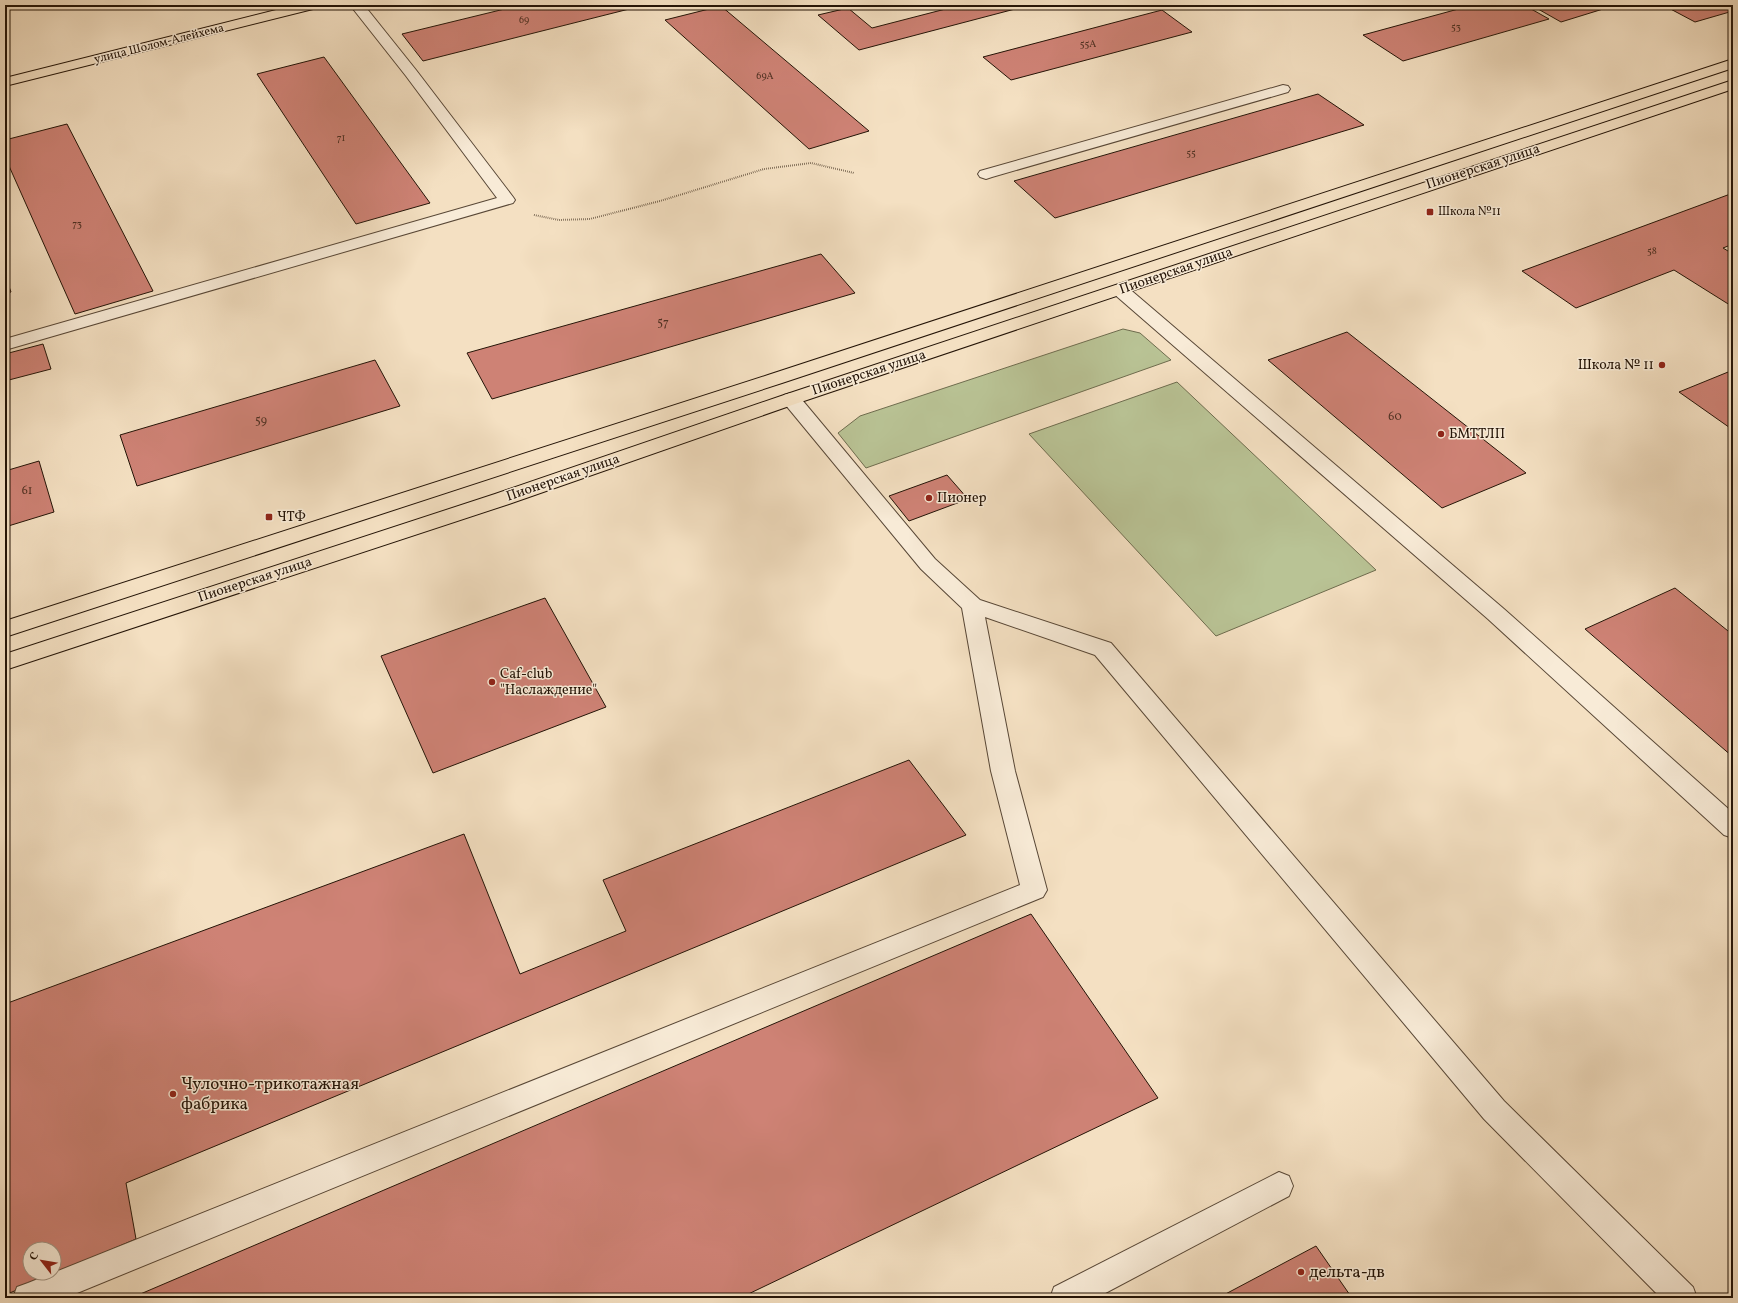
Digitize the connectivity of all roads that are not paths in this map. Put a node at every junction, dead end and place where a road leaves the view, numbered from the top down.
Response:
1 (312, 5) edge
2 (357, 5) edge
3 (1733, 63) edge
4 (5, 82) edge
5 (1733, 84) edge
6 (1283, 89) dead end
7 (986, 174) dead end
8 (1100, 272) junction
9 (1120, 290) junction
10 (5, 345) edge
11 (774, 379) junction
12 (791, 399) junction
13 (972, 605) junction
14 (5, 629) edge
15 (5, 662) edge
16 (1733, 828) edge
17 (1279, 1186) dead end
18 (28, 1298) edge
19 (1065, 1298) edge
20 (1682, 1298) edge

1 - 4 main road, улица Шолом-Алейхема
2 - 10 lane
3 - 8 main road, Пионерская улица
5 - 9 main road, Пионерская улица
6 - 7 lane
8 - 9 main road
8 - 11 main road, Пионерская улица
9 - 12 main road, Пионерская улица
9 - 16 lane
11 - 12 main road
11 - 14 main road, Пионерская улица
12 - 13 lane
12 - 15 main road, Пионерская улица
13 - 18 lane
13 - 20 lane
17 - 19 lane

